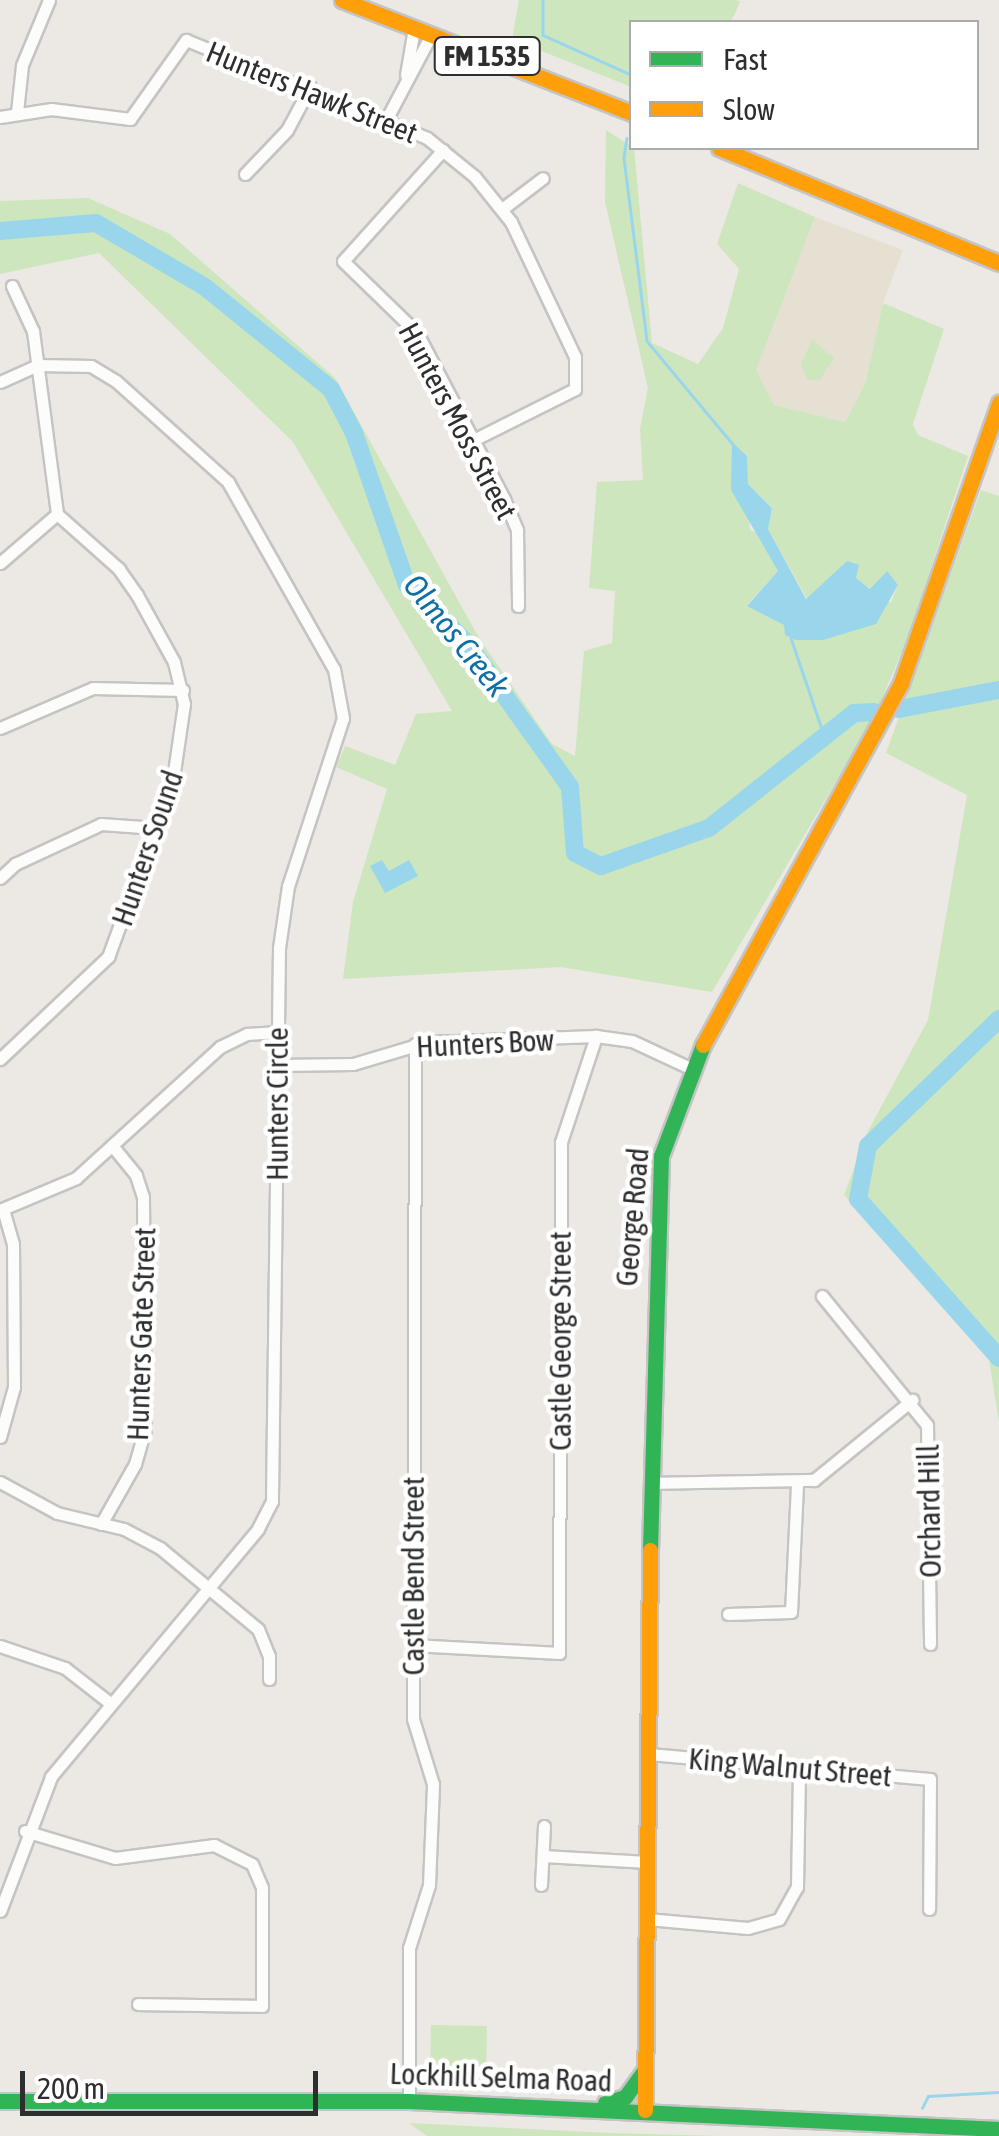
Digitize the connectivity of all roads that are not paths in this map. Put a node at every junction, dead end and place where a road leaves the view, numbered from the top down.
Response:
1 (49, 0) edge
2 (342, 0) edge
3 (414, 28) junction
4 (430, 35) junction
5 (406, 75) junction
6 (310, 87) junction
7 (18, 112) junction
8 (629, 112) edge
9 (0, 117) edge
10 (387, 118) junction
11 (443, 150) junction
12 (724, 150) edge
13 (245, 174) dead end
14 (543, 178) dead end
15 (502, 209) junction
16 (999, 263) edge
17 (12, 286) dead end
18 (38, 365) junction
19 (0, 382) edge
20 (999, 402) edge
21 (473, 440) junction
22 (57, 514) junction
23 (0, 564) edge
24 (518, 606) dead end
25 (183, 690) junction
26 (0, 728) edge
27 (156, 828) junction
28 (0, 878) edge
29 (277, 1032) junction
30 (596, 1036) junction
31 (415, 1044) junction
32 (0, 1059) edge
33 (277, 1065) junction
34 (690, 1068) junction
35 (112, 1145) junction
36 (2, 1210) edge
37 (822, 1296) dead end
38 (912, 1400) junction
39 (0, 1437) edge
40 (0, 1482) edge
41 (652, 1483) junction
42 (797, 1484) junction
43 (100, 1524) junction
44 (208, 1588) junction
45 (728, 1614) dead end
46 (930, 1644) dead end
47 (413, 1645) junction
48 (0, 1646) edge
49 (269, 1679) dead end
50 (110, 1704) junction
51 (649, 1754) junction
52 (799, 1768) junction
53 (544, 1826) dead end
54 (25, 1832) junction
55 (543, 1856) junction
56 (648, 1862) junction
57 (541, 1885) dead end
58 (930, 1910) dead end
59 (0, 1911) edge
60 (648, 1920) junction
61 (138, 2004) dead end
62 (646, 2065) junction
63 (0, 2101) edge
64 (408, 2101) junction
65 (582, 2106) junction
66 (645, 2110) junction
67 (695, 2113) junction
68 (999, 2130) edge

1 - 7 street
2 - 3 street, FM 1535
3 - 4 street, FM 1535
3 - 5 street
4 - 5 street
4 - 8 street, FM 1535
5 - 10 street
6 - 7 street, Hunters Hawk Street
6 - 10 street, Hunters Hawk Street
6 - 13 street
7 - 9 street, Hunters Hawk Street
10 - 11 street, Hunters Hawk Street
11 - 15 street, Hunters Hawk Street
11 - 21 street, Hunters Moss Street
12 - 16 street
14 - 15 street
15 - 21 street, Hunters Hawk Street
17 - 18 street
18 - 19 street
18 - 22 street
18 - 29 street, Hunters Circle
20 - 34 street, George Road
21 - 24 street, Hunters Moss Street
22 - 23 street
22 - 25 street, Hunters Sound
25 - 26 street
25 - 27 street, Hunters Sound
27 - 28 street
27 - 32 street, Hunters Sound
29 - 33 street, Hunters Circle
29 - 35 street
30 - 31 street, Hunters Bow
30 - 34 street, Hunters Bow
30 - 47 street, Castle George Street
31 - 33 street, Hunters Bow
31 - 47 street, Castle Bend Street
33 - 44 street, Hunters Circle
34 - 41 street, George Road
35 - 36 street
35 - 43 street, Hunters Gate Street
36 - 39 street
37 - 38 street, Orchard Hill
38 - 42 street
38 - 46 street, Orchard Hill
40 - 43 street
41 - 42 street
41 - 51 street, George Road
42 - 45 street
43 - 44 street
44 - 49 street
44 - 50 street, Hunters Circle
47 - 64 street, Castle Bend Street
48 - 50 street
50 - 54 street, Hunters Circle
51 - 52 street, King Walnut Street
51 - 56 street, George Road
52 - 58 street, King Walnut Street
52 - 60 street
53 - 55 street
54 - 59 street, Hunters Circle
54 - 61 street
55 - 56 street
55 - 57 street
56 - 60 street, George Road
60 - 62 street, George Road
62 - 65 street
62 - 66 street, George Road
62 - 67 street
63 - 64 street, Lockhill Selma Road
64 - 65 street, Lockhill Selma Road
65 - 66 street, Lockhill Selma Road
66 - 67 street, Lockhill Selma Road
67 - 68 street, Lockhill Selma Road

